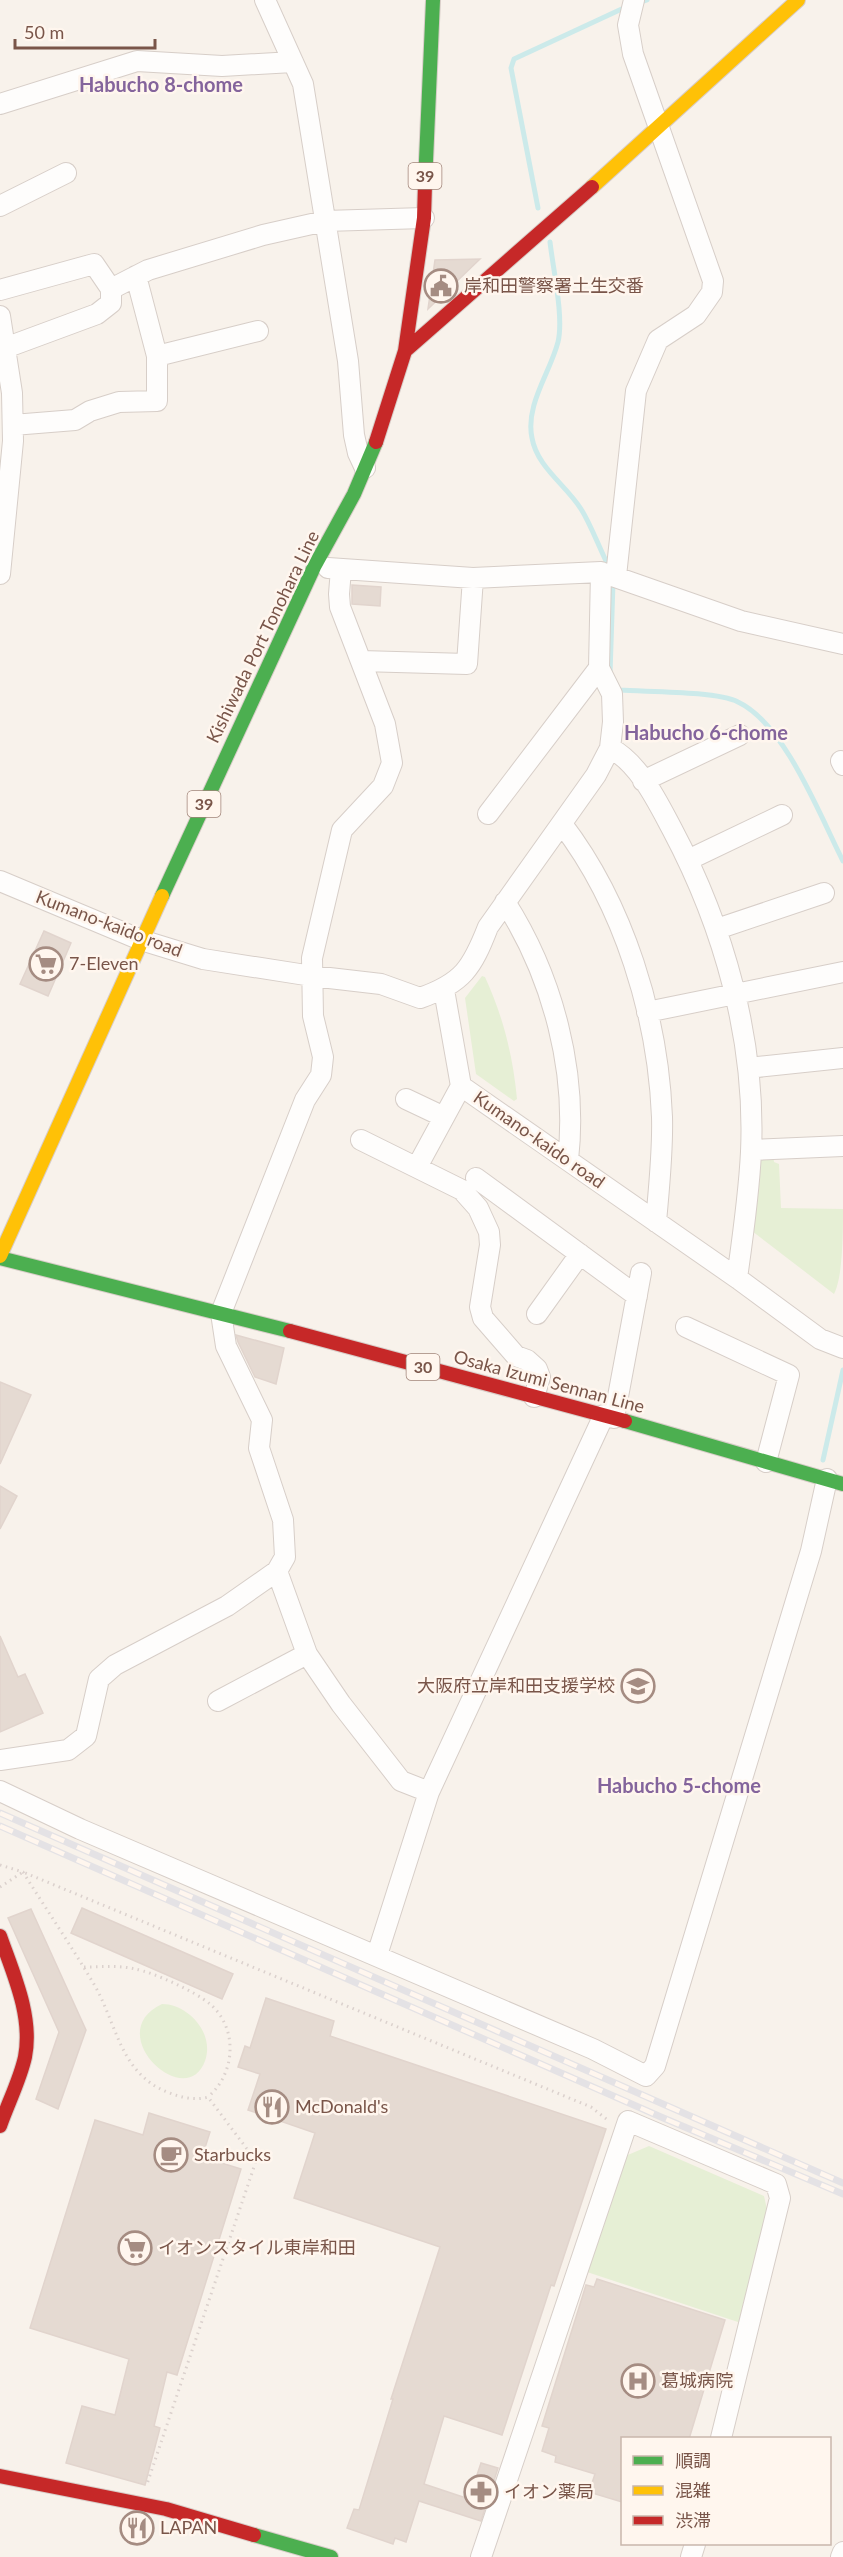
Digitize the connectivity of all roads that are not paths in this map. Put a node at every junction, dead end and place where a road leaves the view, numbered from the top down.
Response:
1 (266, 0) edge
2 (433, 0) edge
3 (634, 0) edge
4 (798, 0) edge
5 (293, 62) junction
6 (0, 104) edge
7 (658, 129) junction
8 (66, 173) dead end
9 (0, 206) edge
10 (424, 218) junction
11 (325, 221) junction
12 (136, 276) junction
13 (111, 289) junction
14 (0, 290) edge
15 (0, 316) edge
16 (258, 331) dead end
17 (5, 348) junction
18 (405, 351) junction
19 (157, 356) junction
20 (8, 435) edge
21 (365, 468) junction
22 (314, 567) junction
23 (341, 569) junction
24 (0, 574) edge
25 (609, 574) junction
26 (473, 578) junction
27 (843, 644) edge
28 (361, 661) junction
29 (599, 668) junction
30 (740, 735) dead end
31 (610, 748) junction
32 (643, 781) junction
33 (488, 814) dead end
34 (782, 815) dead end
35 (561, 824) junction
36 (688, 860) junction
37 (0, 881) edge
38 (824, 893) dead end
39 (505, 902) junction
40 (717, 928) junction
41 (141, 940) junction
42 (843, 972) edge
43 (312, 976) junction
44 (444, 990) junction
45 (735, 993) junction
46 (647, 1012) junction
47 (843, 1058) edge
48 (748, 1068) junction
49 (461, 1086) junction
50 (406, 1099) dead end
51 (444, 1117) junction
52 (361, 1140) dead end
53 (843, 1146) edge
54 (751, 1150) junction
55 (568, 1160) junction
56 (417, 1167) junction
57 (476, 1178) dead end
58 (656, 1222) junction
59 (580, 1254) junction
60 (0, 1257) edge
61 (642, 1273) dead end
62 (737, 1278) junction
63 (637, 1296) junction
64 (221, 1313) junction
65 (537, 1314) dead end
66 (686, 1327) dead end
67 (843, 1348) edge
68 (534, 1397) junction
69 (609, 1417) junction
70 (766, 1462) junction
71 (835, 1482) edge
72 (277, 1571) junction
73 (307, 1654) junction
74 (218, 1701) dead end
75 (0, 1760) edge
76 (0, 1791) edge
77 (429, 1792) junction
78 (0, 1936) edge
79 (377, 1955) junction
80 (0, 2126) edge
81 (721, 2437) edge
82 (0, 2476) edge
83 (843, 2552) edge
84 (331, 2557) edge
85 (481, 2557) edge
86 (841, 2557) edge

1 - 5 street
2 - 10 main road, Kishiwada Port Tonohara Line / 39
3 - 7 street
4 - 7 main road
5 - 6 street
5 - 11 street
7 - 18 main road
7 - 25 street
8 - 9 street
10 - 11 street
10 - 18 main road, Kishiwada Port Tonohara Line / 39
11 - 12 street
11 - 21 street
12 - 13 street
12 - 19 street
13 - 14 street
13 - 17 street
15 - 17 street
16 - 19 street
17 - 20 street
18 - 21 main road, Kishiwada Port Tonohara Line / 39
19 - 20 street
20 - 24 street
21 - 22 main road, Kishiwada Port Tonohara Line / 39
22 - 23 street
22 - 41 main road, Kishiwada Port Tonohara Line / 39
23 - 26 street
23 - 28 street
25 - 26 street
25 - 27 street
25 - 29 street
26 - 28 street
28 - 43 street
29 - 31 street
29 - 33 street
30 - 32 street
31 - 32 street
31 - 35 street
32 - 36 street
34 - 36 street
35 - 39 street
35 - 46 street
36 - 40 street
37 - 41 street, Kumano-kaido road
38 - 40 street
39 - 44 street
39 - 55 street
40 - 45 street
41 - 43 street, Kumano-kaido road
41 - 60 main road, Kishiwada Port Tonohara Line / 39
42 - 45 street
43 - 44 street, Kumano-kaido road
43 - 64 street
44 - 49 street, Kumano-kaido road
45 - 46 street
45 - 48 street
46 - 58 street
47 - 48 street
48 - 54 street
49 - 51 street
49 - 55 street, Kumano-kaido road
50 - 51 street
51 - 56 street
52 - 56 street
53 - 54 street
54 - 62 street
55 - 58 street, Kumano-kaido road
56 - 68 street
57 - 59 street
58 - 62 street, Kumano-kaido road
59 - 63 street
59 - 65 street
60 - 64 main road, Osaka Izumi Sennan Line / 30
61 - 63 street
62 - 67 street, Kumano-kaido road
63 - 69 street
64 - 68 main road, Osaka Izumi Sennan Line / 30
64 - 72 street
66 - 70 street
68 - 69 main road, Osaka Izumi Sennan Line / 30
69 - 70 main road, Osaka Izumi Sennan Line / 30
69 - 77 street
70 - 71 main road, Osaka Izumi Sennan Line / 30
71 - 79 street
72 - 73 street
72 - 75 street
73 - 74 street
73 - 77 street
76 - 79 street
77 - 79 street
78 - 80 main road
81 - 85 street
82 - 84 main road
83 - 86 street

